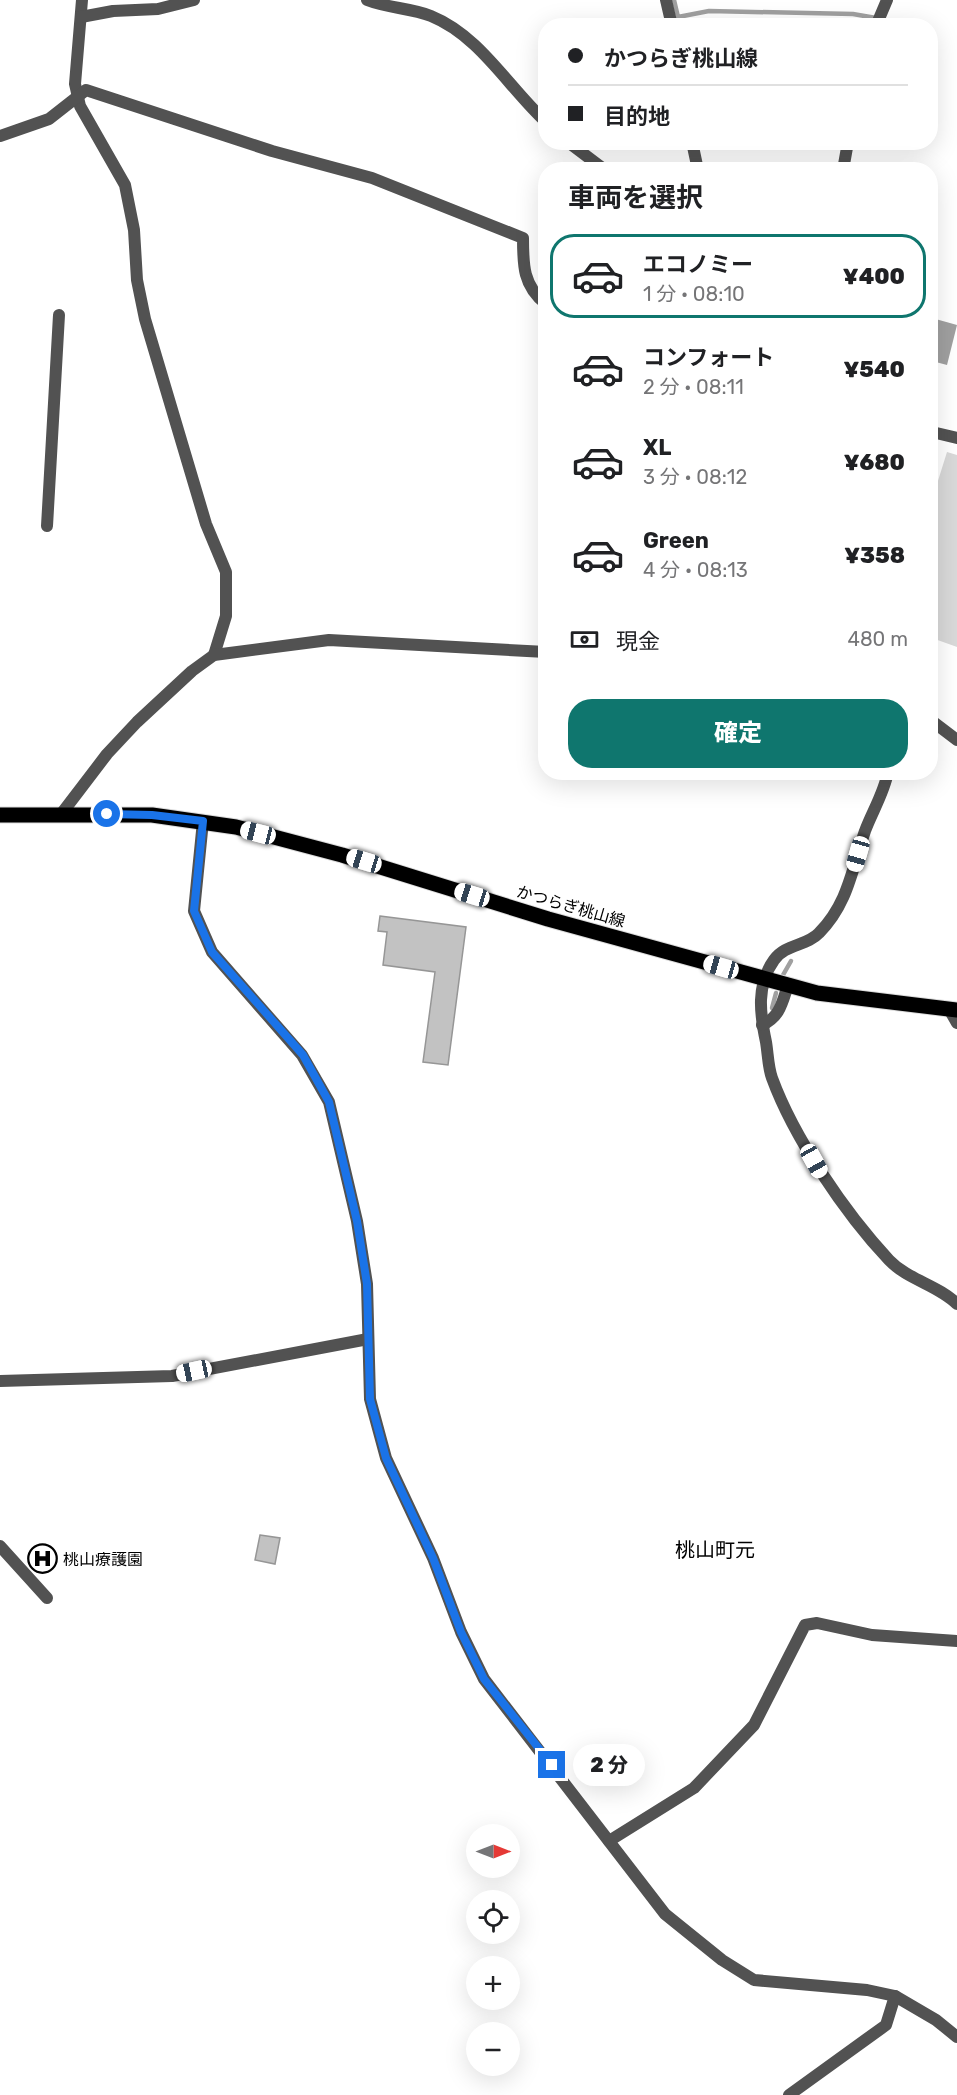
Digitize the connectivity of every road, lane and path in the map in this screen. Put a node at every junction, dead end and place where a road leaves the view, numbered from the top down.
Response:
1 (82, 0) edge
2 (194, 0) edge
3 (367, 0) edge
4 (666, 0) edge
5 (887, 0) edge
6 (81, 17) junction
7 (670, 18) edge
8 (879, 18) edge
9 (78, 96) junction
10 (538, 115) edge
11 (0, 136) edge
12 (579, 150) edge
13 (594, 162) edge
14 (538, 297) edge
15 (59, 315) dead end
16 (938, 433) edge
17 (957, 438) edge
18 (47, 526) dead end
19 (538, 652) edge
20 (214, 655) junction
21 (938, 725) edge
22 (957, 740) edge
23 (885, 780) edge
24 (62, 813) junction
25 (0, 815) edge
26 (203, 821) junction
27 (765, 979) junction
28 (788, 986) junction
29 (954, 1014) edge
30 (762, 1025) junction
31 (957, 1304) edge
32 (368, 1339) junction
33 (0, 1381) edge
34 (0, 1546) edge
35 (46, 1598) dead end
36 (957, 1641) edge
37 (609, 1841) junction
38 (895, 1996) junction
39 (957, 2037) edge
40 (789, 2095) edge

1 - 6 street
2 - 6 street
3 - 10 street
4 - 7 street
5 - 8 street
6 - 9 street
9 - 11 street
9 - 14 street
9 - 20 street
12 - 13 street
15 - 18 street
16 - 17 street
19 - 20 street
20 - 24 street
21 - 22 street
23 - 27 street
24 - 25 main road, かつらぎ桃山線
24 - 26 main road, かつらぎ桃山線
26 - 27 main road, かつらぎ桃山線
26 - 32 street
27 - 28 main road, かつらぎ桃山線
27 - 30 street
28 - 29 main road, かつらぎ桃山線
28 - 30 street
30 - 31 street
32 - 33 street
32 - 37 street
34 - 35 street
36 - 37 street
37 - 38 street
38 - 39 street
38 - 40 street

